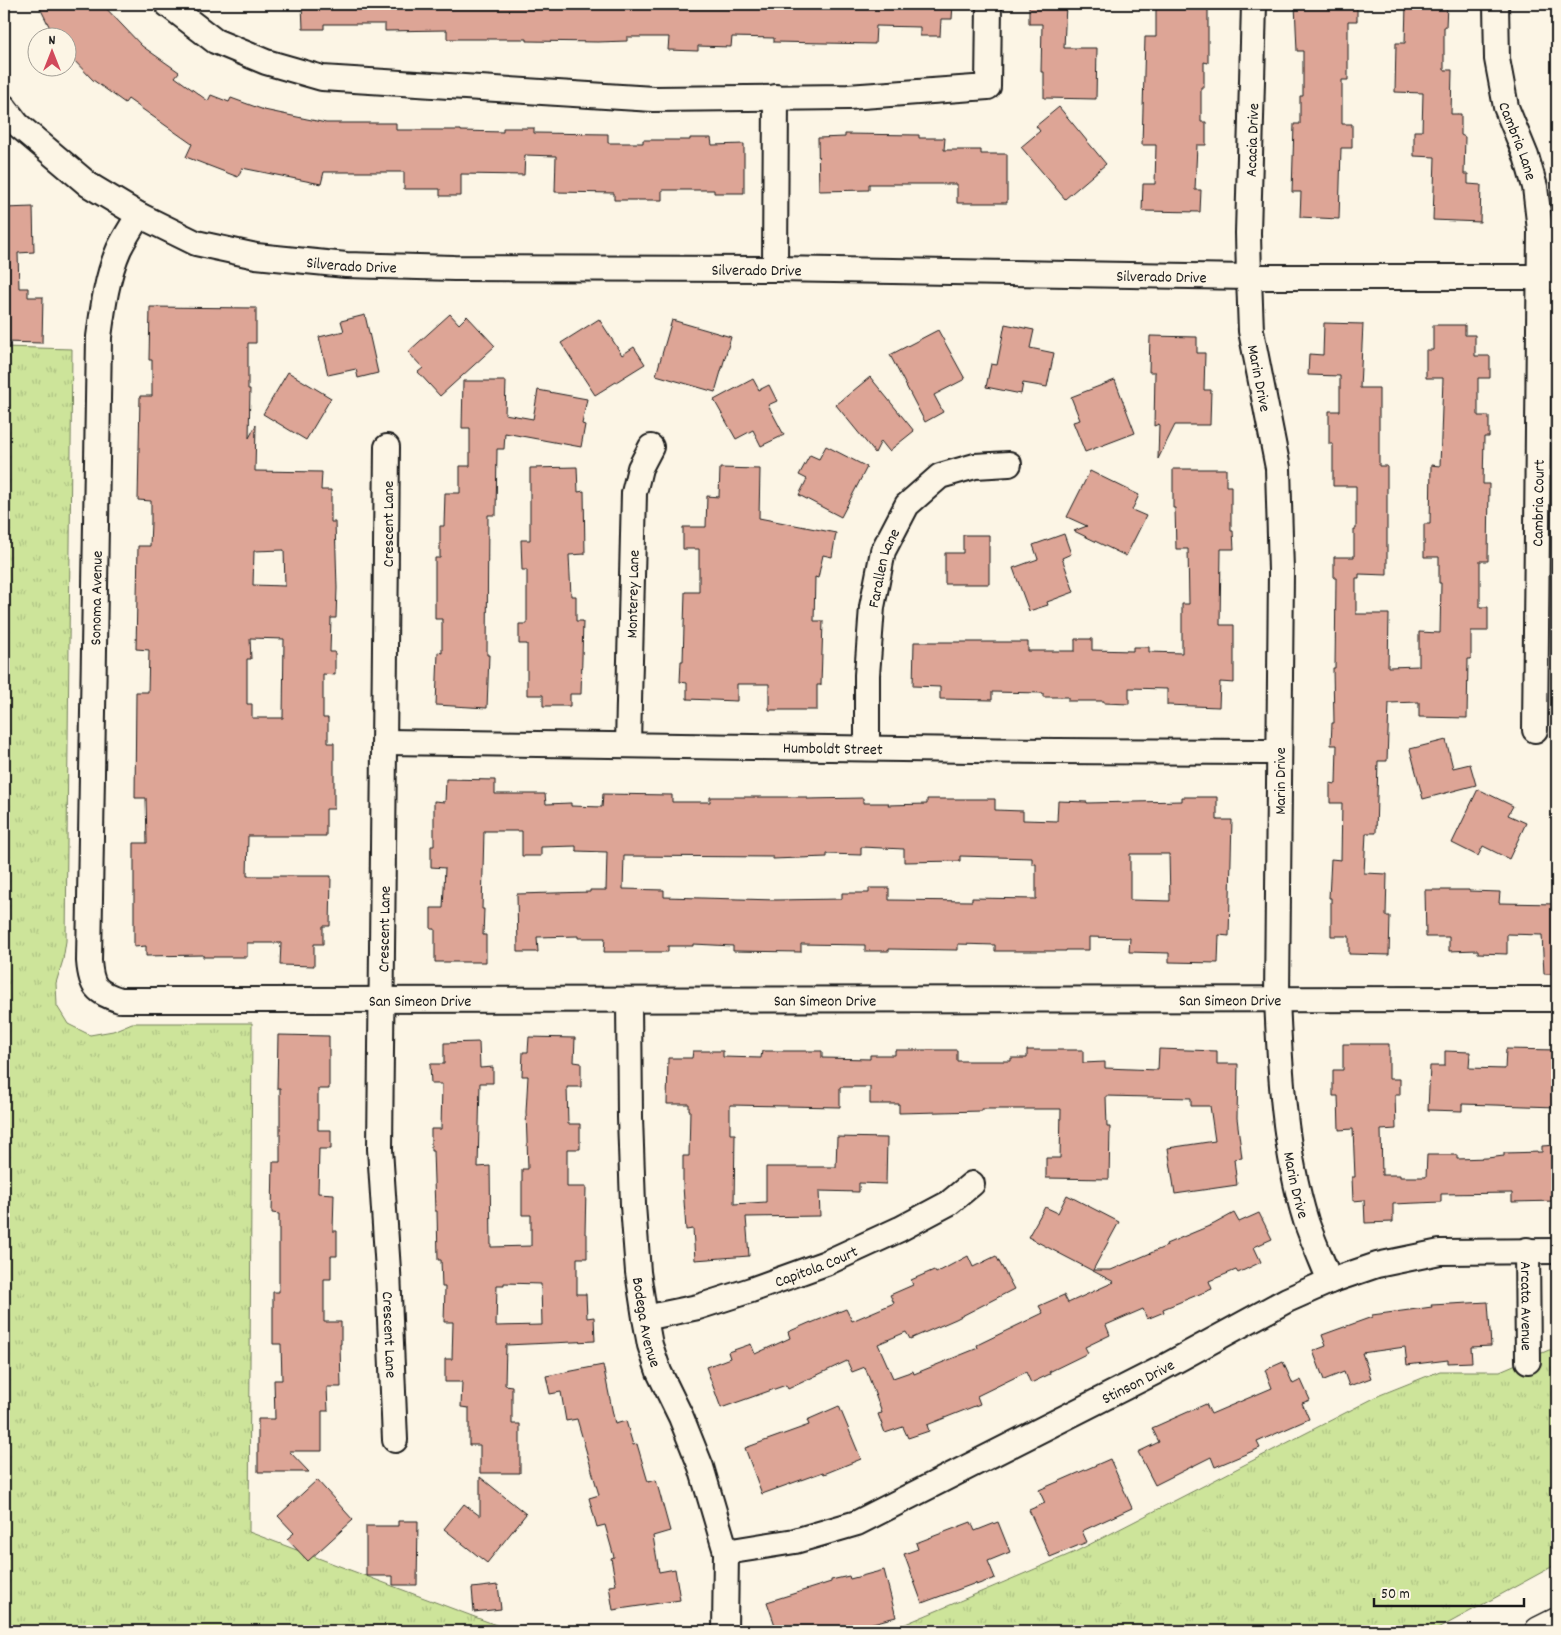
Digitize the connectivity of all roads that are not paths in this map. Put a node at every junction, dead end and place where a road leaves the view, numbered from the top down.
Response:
1 (167, 4) edge
2 (989, 4) edge
3 (1254, 4) edge
4 (1496, 4) edge
5 (776, 98) junction
6 (4, 107) edge
7 (139, 215) junction
8 (775, 269) junction
9 (1249, 277) junction
10 (1548, 277) edge
11 (387, 447) dead end
12 (652, 447) dead end
13 (1009, 464) dead end
14 (1535, 730) dead end
15 (385, 742) junction
16 (628, 744) junction
17 (867, 747) junction
18 (1280, 752) junction
19 (95, 988) joint
20 (1277, 998) junction
21 (382, 999) junction
22 (1557, 999) edge
23 (629, 1001) junction
24 (972, 1184) dead end
25 (1527, 1250) junction
26 (1557, 1251) edge
27 (1330, 1281) junction
28 (645, 1318) junction
29 (1528, 1361) dead end
30 (395, 1440) dead end
31 (726, 1552) junction
32 (1557, 1622) edge
33 (725, 1631) edge
34 (1540, 1631) edge

1 - 5 street
2 - 5 street
3 - 9 street, Acacia Drive
4 - 10 street, Cambria Lane
5 - 8 street
6 - 7 street, Silverado Drive
7 - 8 street, Silverado Drive
7 - 19 street, Sonoma Avenue
8 - 9 street, Silverado Drive
9 - 10 street, Silverado Drive
9 - 18 street, Marin Drive
10 - 14 street, Cambria Court
11 - 15 street, Crescent Lane
12 - 16 street, Monterey Lane
13 - 17 street, Farallen Lane
15 - 16 street, Humboldt Street
15 - 21 street, Crescent Lane
16 - 17 street, Humboldt Street
17 - 18 street, Humboldt Street
18 - 20 street, Marin Drive
19 - 21 street, San Simeon Drive
20 - 22 street, San Simeon Drive
20 - 23 street, San Simeon Drive
20 - 27 street, Marin Drive
21 - 23 street, San Simeon Drive
21 - 30 street, Crescent Lane
23 - 28 street, Bodega Avenue
24 - 28 street, Capitola Court
25 - 26 street, Stinson Drive
25 - 27 street, Stinson Drive
25 - 29 street, Arcata Avenue
27 - 31 street, Stinson Drive
28 - 31 street, Bodega Avenue
31 - 33 street, Bodega Avenue
32 - 34 highway

